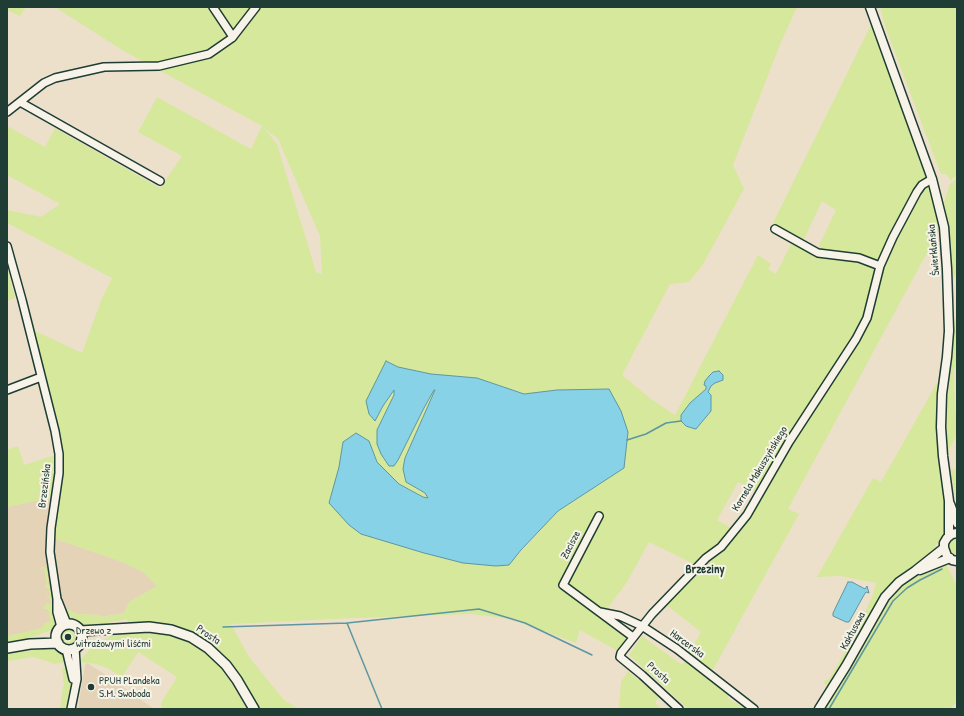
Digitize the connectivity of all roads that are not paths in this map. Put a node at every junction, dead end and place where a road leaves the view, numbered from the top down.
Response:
1 (213, 7) edge
2 (256, 7) edge
3 (870, 7) edge
4 (233, 37) junction
5 (20, 102) junction
6 (7, 112) edge
7 (932, 179) junction
8 (160, 181) dead end
9 (775, 230) dead end
10 (7, 246) edge
11 (880, 266) junction
12 (41, 377) junction
13 (7, 390) edge
14 (949, 502) junction
15 (599, 516) dead end
16 (957, 523) edge
17 (953, 534) edge
18 (944, 548) junction
19 (953, 560) edge
20 (957, 569) edge
21 (915, 571) junction
22 (563, 585) joint
23 (600, 612) junction
24 (642, 626) junction
25 (61, 632) junction
26 (81, 635) junction
27 (633, 637) junction
28 (7, 648) edge
29 (71, 648) junction
30 (620, 657) joint
31 (71, 709) edge
32 (254, 709) edge
33 (679, 709) edge
34 (754, 709) edge
35 (819, 709) edge

1 - 4 street
2 - 4 street
3 - 7 street, Świerklańska
4 - 5 street
5 - 6 street
5 - 8 street
7 - 11 street, Kornela Makuszyńskiego
7 - 14 street, Świerklańska
9 - 11 street
10 - 12 street, Brzezińska
11 - 24 street, Kornela Makuszyńskiego
12 - 13 street
12 - 25 street, Brzezińska
14 - 16 street, Świerklańska
14 - 17 street, Świerklańska
15 - 22 street, Zacisze
17 - 18 street
18 - 19 street
18 - 21 street, Kaktusowa
19 - 20 street
19 - 21 street, Kaktusowa
21 - 35 street, Kaktusowa
22 - 23 street, Harcerska
23 - 24 street, Harcerska
23 - 27 street, Harcerska
24 - 27 street, Kornela Makuszyńskiego
24 - 34 street, Harcerska
25 - 26 main road
25 - 28 main road
25 - 29 main road
26 - 29 main road
26 - 32 main road, Prosta
27 - 30 street, Kornela Makuszyńskiego
29 - 31 street
30 - 33 street, Prosta

